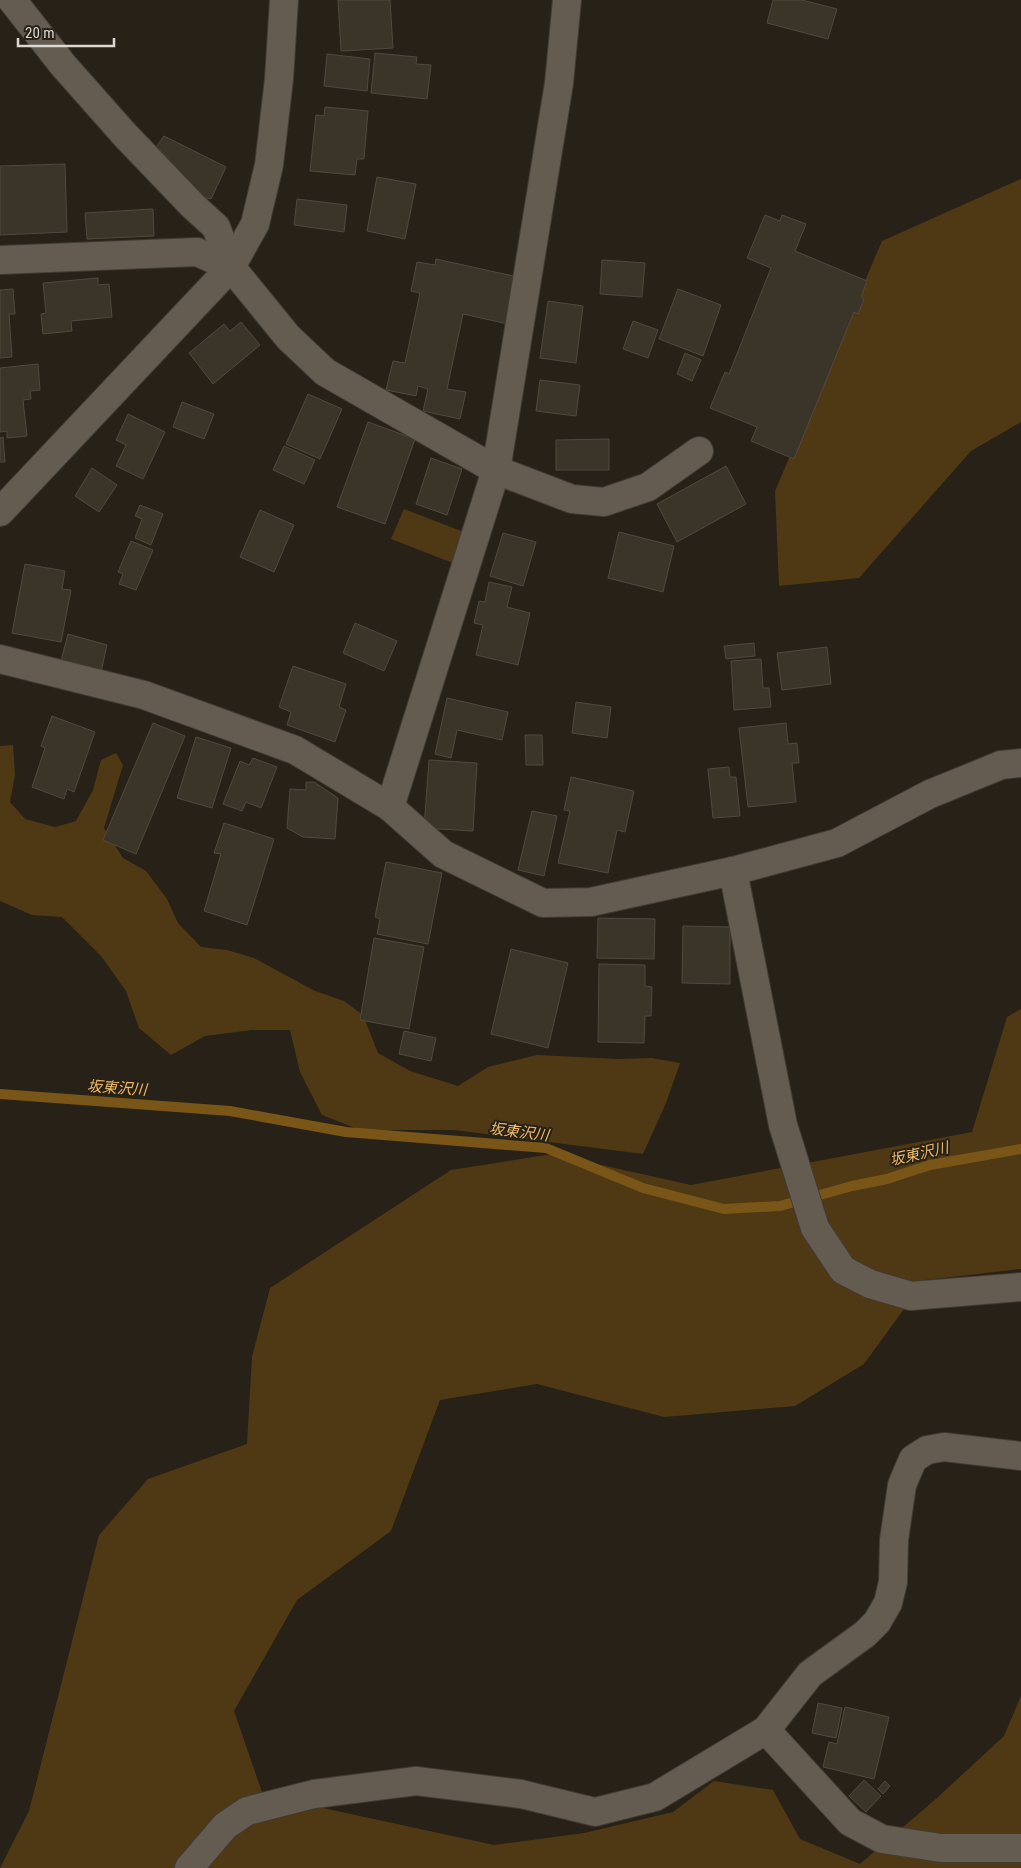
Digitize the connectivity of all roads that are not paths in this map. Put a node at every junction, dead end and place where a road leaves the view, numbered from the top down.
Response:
1 (12, 0) edge
2 (284, 0) edge
3 (567, 0) edge
4 (0, 260) edge
5 (231, 267) junction
6 (699, 451) dead end
7 (496, 470) junction
8 (0, 512) edge
9 (0, 659) edge
10 (1021, 763) edge
11 (390, 807) junction
12 (734, 872) junction
13 (1021, 1287) edge
14 (1021, 1456) edge
15 (766, 1730) junction
16 (1021, 1848) edge
17 (189, 1868) edge

1 - 5 street
2 - 5 street
3 - 7 street
4 - 5 street
5 - 7 street
5 - 8 street
6 - 7 street
7 - 11 street
9 - 11 street
10 - 12 street
11 - 12 street
12 - 13 street
14 - 15 street
15 - 16 street
15 - 17 street

